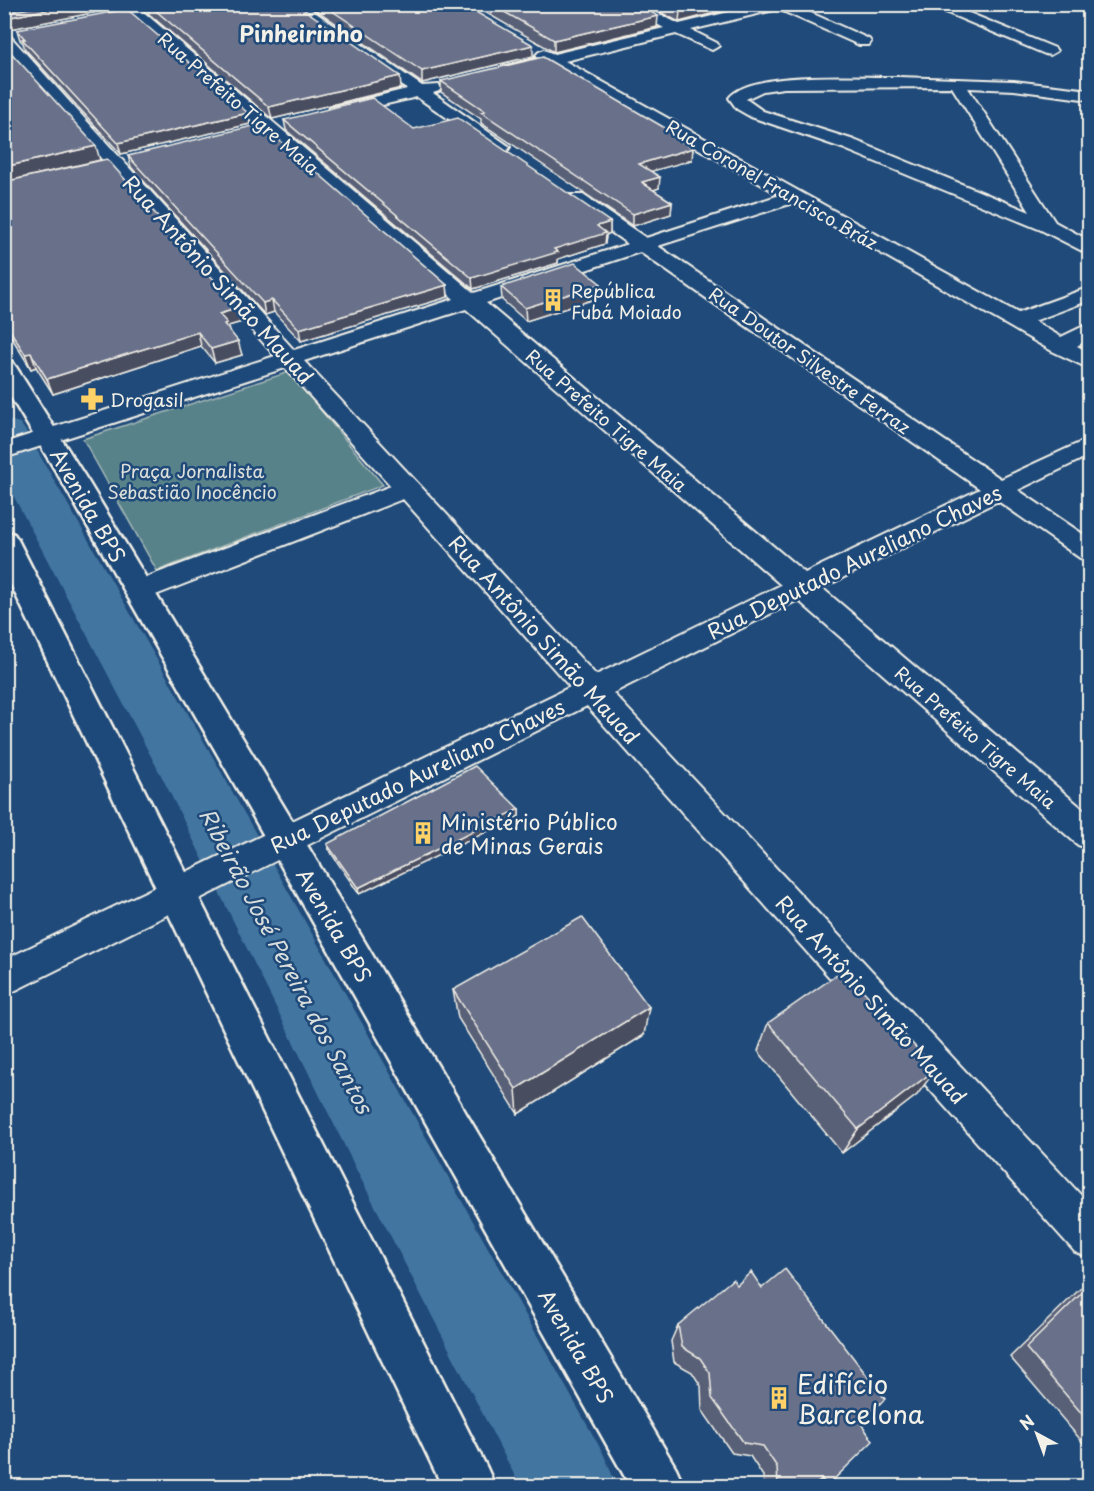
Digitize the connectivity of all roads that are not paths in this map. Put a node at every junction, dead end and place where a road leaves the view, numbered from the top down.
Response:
1 (293, 4) edge
2 (627, 4) edge
3 (933, 4) edge
4 (780, 5) edge
5 (130, 10) edge
6 (678, 29) junction
7 (8, 36) edge
8 (864, 42) dead end
9 (712, 46) dead end
10 (532, 48) edge
11 (1050, 51) dead end
12 (552, 59) junction
13 (497, 73) edge
14 (452, 83) edge
15 (957, 83) junction
16 (419, 91) junction
17 (1089, 95) edge
18 (314, 116) edge
19 (291, 122) edge
20 (257, 130) junction
21 (138, 158) edge
22 (516, 158) edge
23 (116, 164) junction
24 (94, 169) edge
25 (565, 191) edge
26 (792, 196) junction
27 (1048, 226) junction
28 (643, 245) junction
29 (1089, 249) edge
30 (1089, 293) edge
31 (469, 300) junction
32 (1016, 321) junction
33 (1089, 329) edge
34 (1060, 346) junction
35 (289, 358) junction
36 (1089, 362) edge
37 (4, 367) edge
38 (44, 438) junction
39 (1089, 445) edge
40 (4, 451) edge
41 (408, 488) junction
42 (999, 490) junction
43 (4, 540) edge
44 (1089, 552) edge
45 (801, 587) junction
46 (138, 591) junction
47 (591, 690) junction
48 (1089, 835) edge
49 (276, 845) junction
50 (187, 888) junction
51 (4, 979) edge
52 (1089, 1237) edge
53 (469, 1486) edge
54 (658, 1486) edge

1 - 16 street
2 - 6 street
3 - 11 street
4 - 6 street
4 - 8 street
5 - 20 street, Rua Prefeito Tigre Maia
6 - 9 street
6 - 12 street
7 - 23 street, Rua Antônio Simão Mauad
10 - 12 street, Rua Coronel Francisco Bráz
12 - 13 street
12 - 26 street, Rua Coronel Francisco Bráz
14 - 16 street
15 - 17 street
15 - 27 street
15 - 27 street
16 - 18 street
16 - 22 street
19 - 20 street
20 - 31 street, Rua Prefeito Tigre Maia
21 - 23 street
23 - 24 street
23 - 35 street, Rua Antônio Simão Mauad
25 - 28 street, Rua Doutor Silvestre Ferraz
26 - 28 street
26 - 32 street, Rua Coronel Francisco Bráz
27 - 29 street
28 - 31 street
28 - 42 street, Rua Doutor Silvestre Ferraz
30 - 32 street
31 - 35 street
31 - 45 street, Rua Prefeito Tigre Maia
32 - 34 street, Rua Coronel Francisco Bráz
33 - 34 street
34 - 36 street, Rua Coronel Francisco Bráz
35 - 38 street
35 - 41 street, Rua Antônio Simão Mauad
37 - 38 main road, Avenida BPS
38 - 40 street
38 - 46 main road, Avenida BPS
39 - 42 street, Rua Deputado Aureliano Chaves
41 - 46 street
41 - 47 street, Rua Antônio Simão Mauad
42 - 44 street, Rua Doutor Silvestre Ferraz
42 - 45 street, Rua Deputado Aureliano Chaves
43 - 50 main road
45 - 47 street, Rua Deputado Aureliano Chaves
45 - 48 street, Rua Prefeito Tigre Maia
46 - 49 main road, Avenida BPS
47 - 49 street, Rua Deputado Aureliano Chaves
47 - 52 street, Rua Antônio Simão Mauad
49 - 50 street, Rua Deputado Aureliano Chaves
49 - 54 main road, Avenida BPS
50 - 51 street, Rua Deputado Aureliano Chaves
50 - 53 main road

